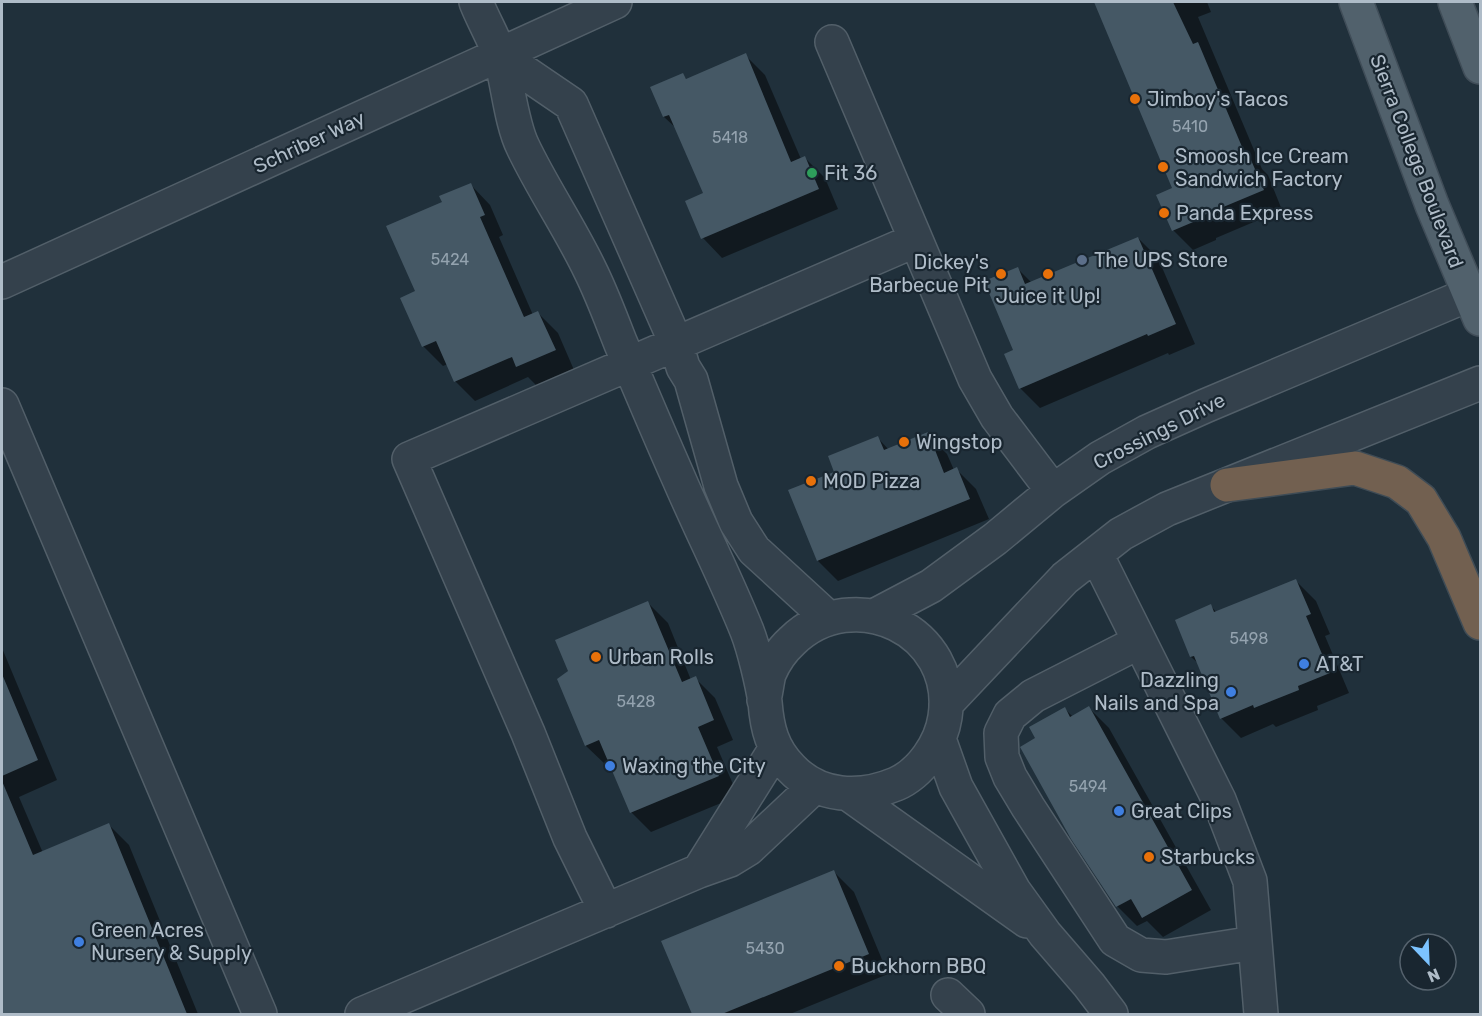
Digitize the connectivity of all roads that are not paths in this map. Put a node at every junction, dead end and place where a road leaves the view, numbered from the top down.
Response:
1 (476, 2) edge
2 (615, 2) edge
3 (1356, 2) edge
4 (1455, 2) edge
5 (832, 42) dead end
6 (499, 55) junction
7 (1480, 67) edge
8 (916, 240) junction
9 (2, 282) edge
10 (1477, 301) edge
11 (676, 343) junction
12 (629, 364) junction
13 (1480, 383) edge
14 (2, 405) edge
15 (1227, 485) junction
16 (1053, 491) junction
17 (1096, 554) junction
18 (876, 615) junction
19 (827, 618) junction
20 (1480, 623) edge
21 (1139, 642) junction
22 (764, 700) junction
23 (946, 704) junction
24 (939, 739) junction
25 (776, 748) junction
26 (815, 786) junction
27 (850, 795) junction
28 (699, 871) junction
29 (606, 911) junction
30 (1045, 934) junction
31 (1254, 943) junction
32 (260, 1014) edge
33 (362, 1014) edge
34 (1111, 1014) edge
35 (1261, 1014) edge

1 - 6 street
2 - 6 street, Schriber Way
3 - 10 main road, Sierra College Boulevard
4 - 7 main road
5 - 8 street
6 - 9 street, Schriber Way
6 - 11 street
6 - 12 street
8 - 11 street
8 - 16 street
10 - 16 street, Crossings Drive
11 - 12 street
11 - 19 street
12 - 22 street
12 - 29 street
13 - 15 street
14 - 32 street
15 - 17 street
15 - 20 highway
16 - 18 street, Crossings Drive
17 - 21 street
17 - 23 street
18 - 19 street
18 - 23 street
19 - 22 street
21 - 31 street
21 - 31 street
22 - 25 street
23 - 24 street
24 - 27 street
24 - 30 street
25 - 26 street
25 - 28 street
26 - 27 street
26 - 28 street
27 - 30 street
28 - 29 street
29 - 33 street
30 - 34 street
31 - 35 street

